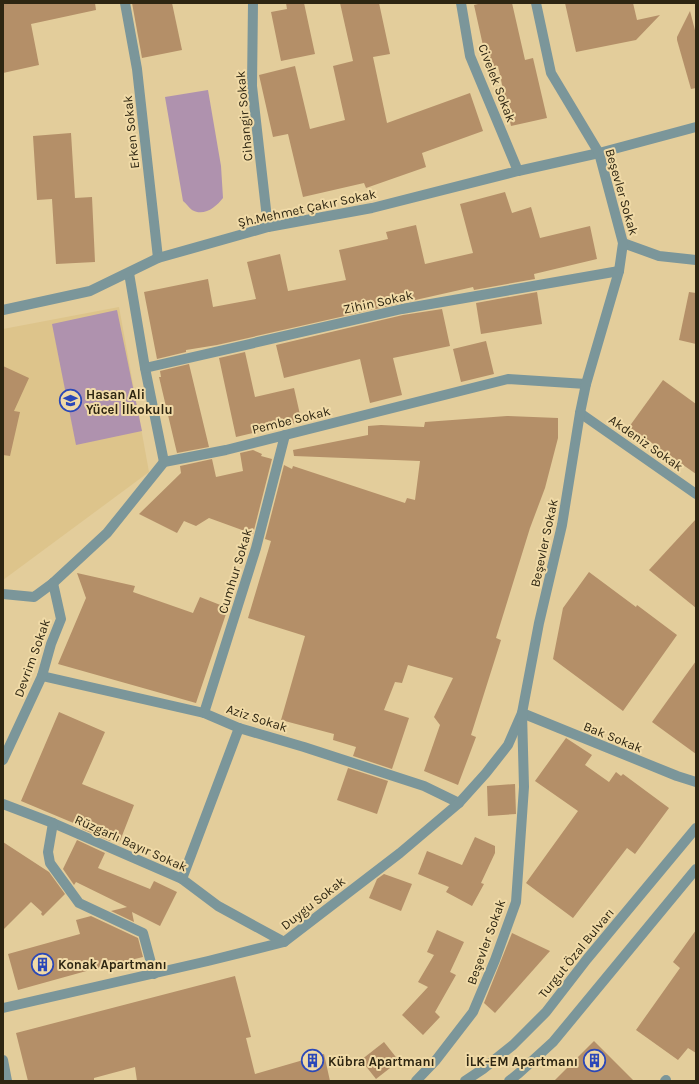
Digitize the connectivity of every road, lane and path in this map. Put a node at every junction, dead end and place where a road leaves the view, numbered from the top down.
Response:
1 (125, 3) edge
2 (253, 3) edge
3 (460, 3) edge
4 (536, 3) edge
5 (696, 127) edge
6 (599, 153) junction
7 (518, 171) junction
8 (268, 227) junction
9 (623, 243) junction
10 (158, 258) junction
11 (696, 260) edge
12 (619, 271) junction
13 (128, 273) junction
14 (3, 310) edge
15 (145, 368) junction
16 (586, 384) junction
17 (580, 413) junction
18 (285, 435) junction
19 (164, 462) junction
20 (696, 494) edge
21 (53, 584) junction
22 (3, 594) edge
23 (42, 676) junction
24 (204, 713) junction
25 (522, 713) junction
26 (239, 728) junction
27 (3, 760) edge
28 (696, 782) edge
29 (458, 803) junction
30 (3, 804) edge
31 (53, 823) junction
32 (696, 828) edge
33 (696, 869) edge
34 (182, 879) junction
35 (284, 942) junction
36 (154, 974) junction
37 (3, 1008) edge
38 (3, 1060) edge
39 (7, 1081) edge
40 (416, 1081) edge
41 (465, 1081) edge
42 (509, 1081) edge

1 - 10 street, Erken Sokak
2 - 8 street, Cihangir Sokak
3 - 7 street, Civelek Sokak
4 - 6 street, Beşevler Sokak
5 - 6 street, Şh.Mehmet Çakır Sokak
6 - 7 street, Şh.Mehmet Çakır Sokak
6 - 9 street, Beşevler Sokak
7 - 8 street, Şh.Mehmet Çakır Sokak
8 - 10 street, Şh.Mehmet Çakır Sokak
9 - 11 street
9 - 12 street, Beşevler Sokak
10 - 13 street, Şh.Mehmet Çakır Sokak
12 - 15 street, Zihin Sokak
12 - 16 street, Beşevler Sokak
13 - 14 street, Şh.Mehmet Çakır Sokak
13 - 15 street
15 - 19 street
16 - 17 street, Beşevler Sokak
16 - 18 street, Pembe Sokak
17 - 20 street, Akdeniz Sokak
17 - 25 street, Beşevler Sokak
18 - 19 street, Pembe Sokak
18 - 24 street, Cumhur Sokak
19 - 21 street
21 - 22 street
21 - 23 street, Devrim Sokak
23 - 24 street, Aziz Sokak
23 - 27 street, Devrim Sokak
24 - 26 street, Aziz Sokak
25 - 28 street, Bak Sokak
25 - 29 street, Duygu Sokak
25 - 40 street, Beşevler Sokak
26 - 29 street, Aziz Sokak
26 - 34 street
29 - 35 street, Duygu Sokak
30 - 31 street, Rüzgarlı Bayır Sokak
31 - 34 street, Rüzgarlı Bayır Sokak
31 - 36 street
32 - 41 street, Turgut Özal Bulvarı
33 - 42 street
34 - 35 street, Rüzgarlı Bayır Sokak
35 - 36 street, Duygu Sokak
36 - 37 street, Duygu Sokak
38 - 39 street

